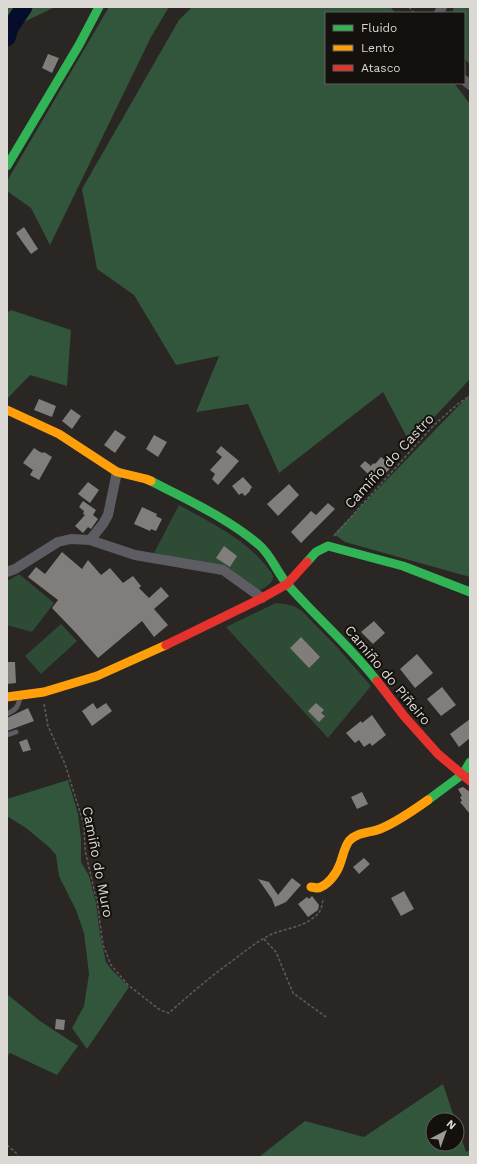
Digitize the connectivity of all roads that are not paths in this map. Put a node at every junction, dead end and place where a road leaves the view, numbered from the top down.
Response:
1 (99, 7) edge
2 (7, 166) edge
3 (7, 410) edge
4 (116, 472) junction
5 (90, 540) junction
6 (7, 572) edge
7 (288, 584) junction
8 (470, 592) edge
9 (262, 598) junction
10 (20, 695) junction
11 (7, 697) edge
12 (7, 714) edge
13 (16, 732) dead end
14 (7, 735) edge
15 (470, 762) edge
16 (463, 774) junction
17 (470, 781) edge
18 (311, 887) dead end

1 - 2 street
3 - 4 street
4 - 5 street
4 - 7 street, Camiño do Piñeiro
5 - 6 street
5 - 9 street
7 - 8 street
7 - 9 street
7 - 16 street, Camiño do Piñeiro
9 - 10 street
10 - 11 street
10 - 12 lane
13 - 14 lane
15 - 16 street
16 - 17 street, Camiño do Piñeiro
16 - 18 street

